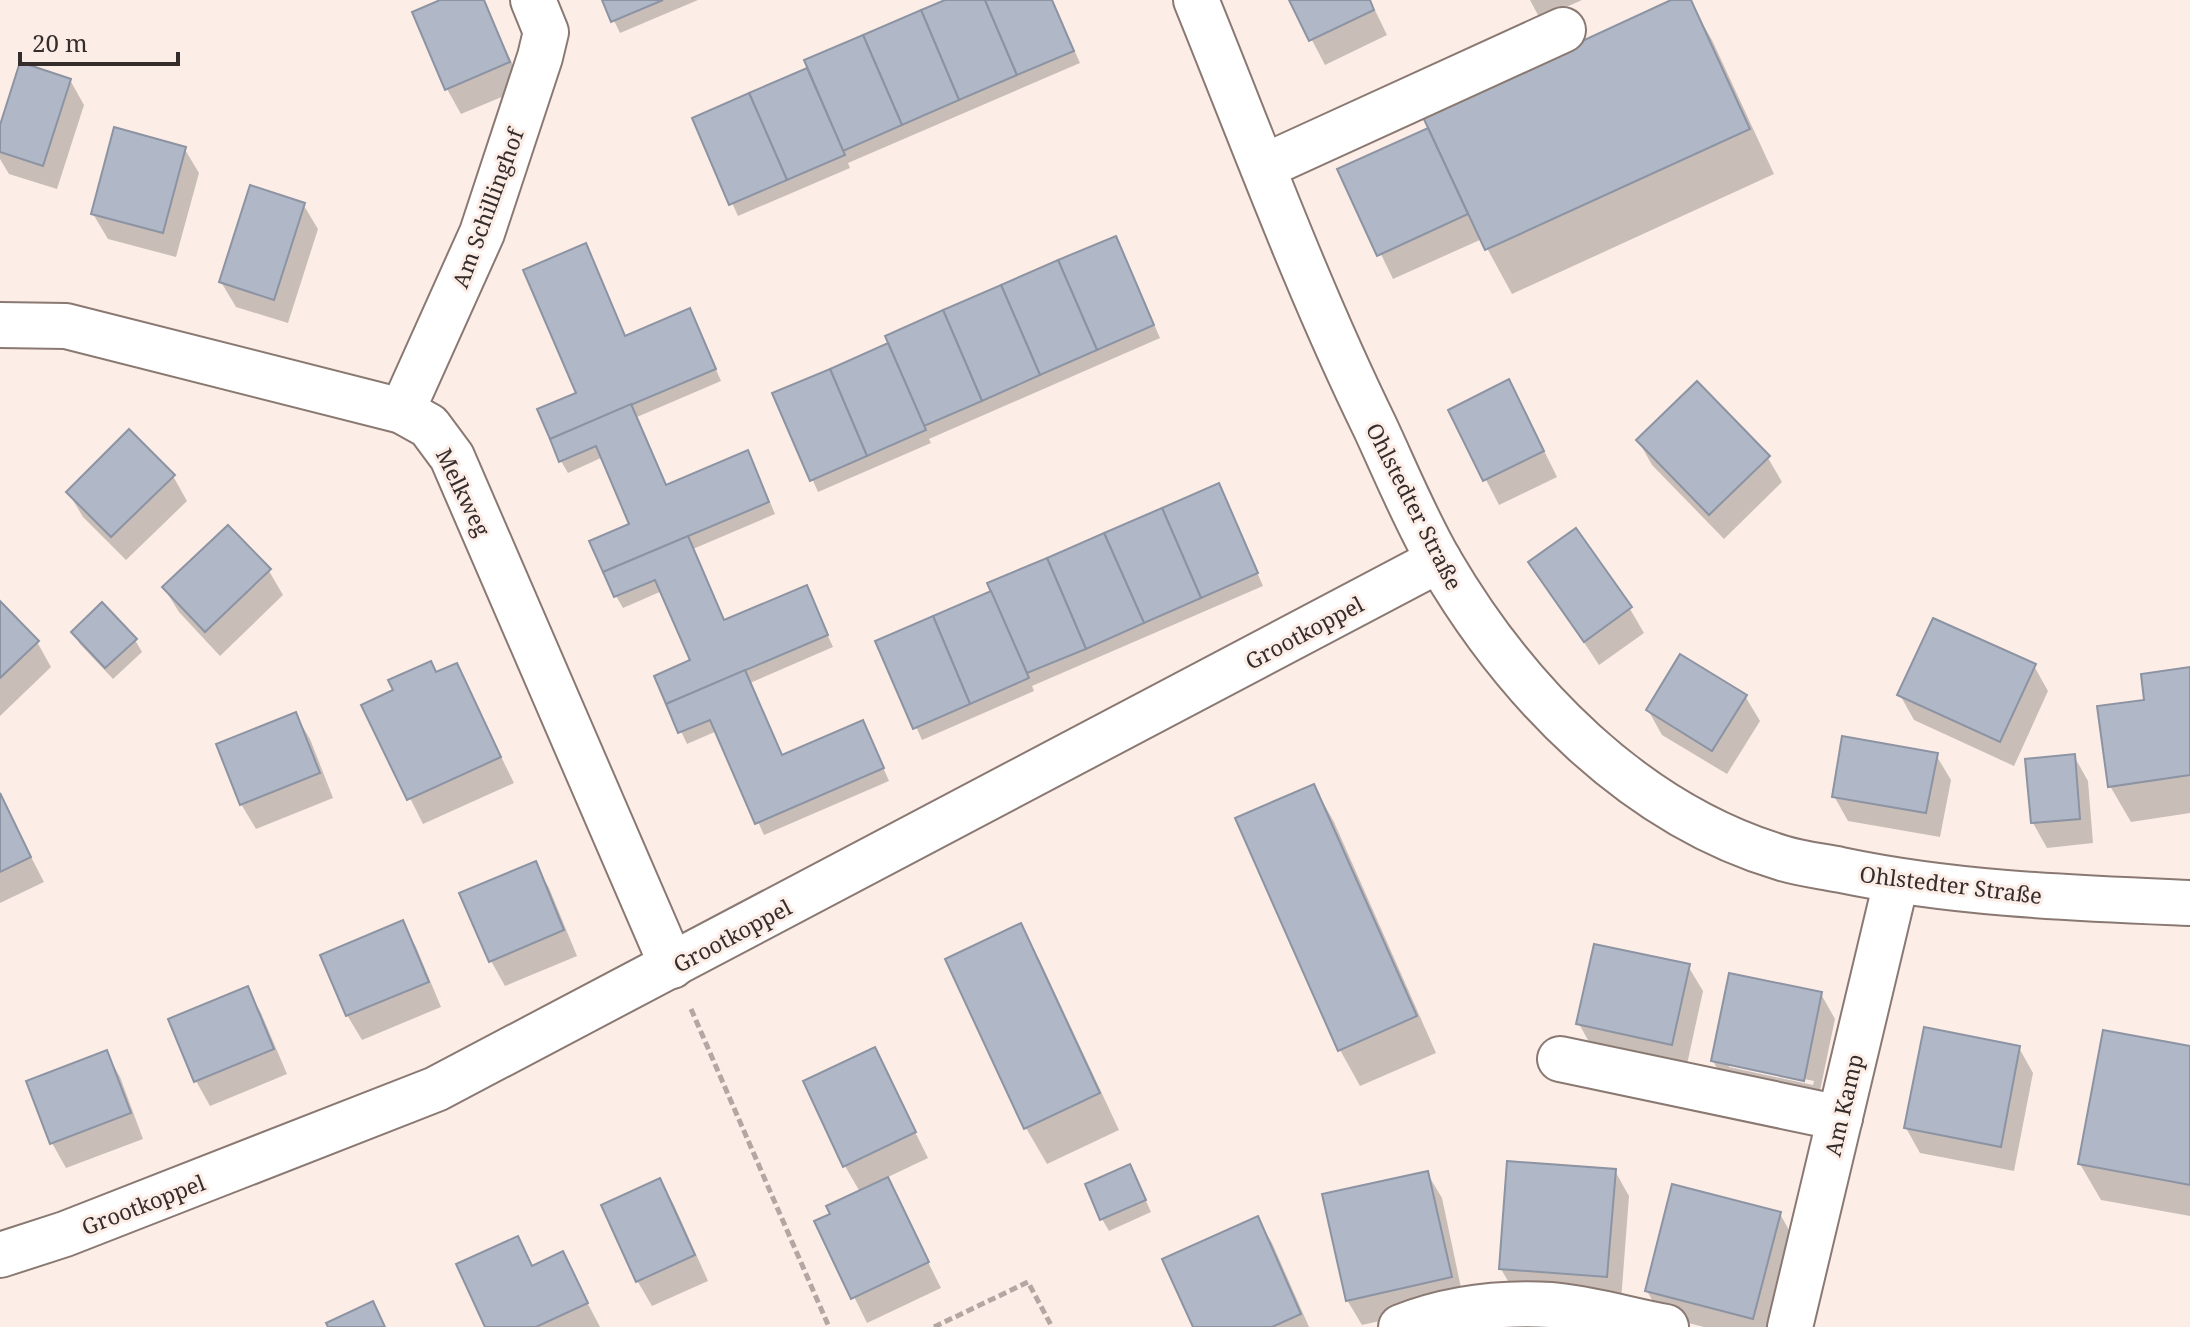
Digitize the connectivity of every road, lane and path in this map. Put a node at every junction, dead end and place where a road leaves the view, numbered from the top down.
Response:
1 (533, 0) edge
2 (1196, 0) edge
3 (1563, 30) dead end
4 (1263, 167) junction
5 (0, 325) edge
6 (402, 411) junction
7 (1439, 560) junction
8 (1896, 882) junction
9 (2190, 903) edge
10 (672, 966) junction
11 (1560, 1059) dead end
12 (1840, 1118) junction
13 (0, 1255) edge
14 (829, 1327) edge
15 (934, 1327) edge
16 (1052, 1327) edge
17 (1401, 1327) edge
18 (1666, 1327) edge
19 (1790, 1327) edge

1 - 6 street, Am Schillinghof
2 - 4 street, Ohlstedter Straße
3 - 4 street
4 - 7 street, Ohlstedter Straße
5 - 6 street, Melkweg
6 - 10 street, Melkweg
7 - 8 street, Ohlstedter Straße
7 - 10 street, Grootkoppel
8 - 9 street, Ohlstedter Straße
8 - 12 street, Am Kamp
10 - 13 street, Grootkoppel
10 - 14 path
11 - 12 street
12 - 19 street, Am Kamp
15 - 16 path
17 - 18 street

